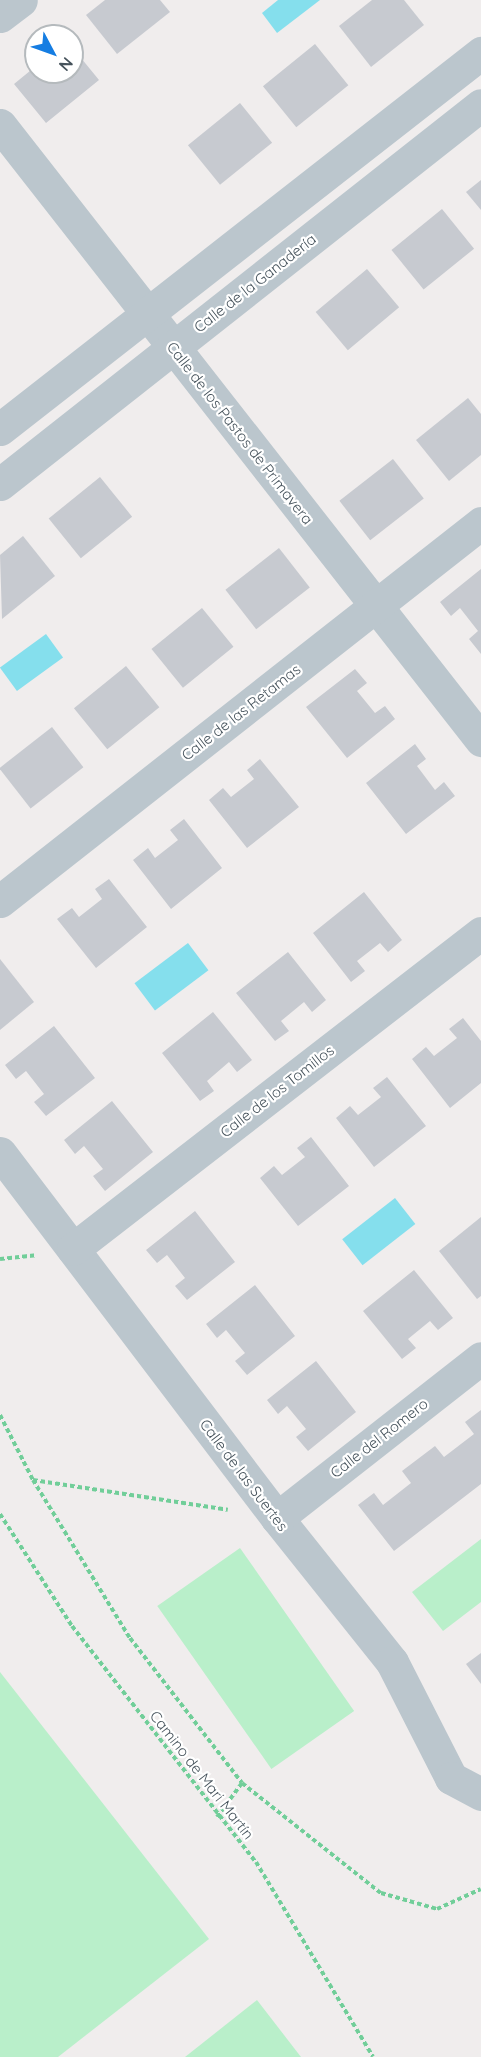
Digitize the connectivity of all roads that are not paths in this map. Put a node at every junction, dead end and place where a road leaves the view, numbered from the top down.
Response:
1 (21, 0) edge
2 (0, 16) edge
3 (481, 53) edge
4 (481, 105) edge
5 (0, 125) edge
6 (149, 315) junction
7 (173, 347) junction
8 (0, 429) edge
9 (0, 484) edge
10 (481, 523) edge
11 (375, 607) junction
12 (481, 740) edge
13 (0, 901) edge
14 (481, 933) edge
15 (0, 1154) edge
16 (73, 1249) junction
17 (481, 1358) edge
18 (277, 1518) junction
19 (481, 1794) edge

1 - 2 street
3 - 6 street
4 - 7 street, Calle de la Ganadería
5 - 6 street, Calle de los Pastos de Primavera
6 - 7 street, Calle de los Pastos de Primavera
6 - 8 street
7 - 9 street, Calle de la Ganadería
7 - 11 street, Calle de los Pastos de Primavera
10 - 11 street, Calle de las Retamas
11 - 12 street, Calle de los Pastos de Primavera
11 - 13 street, Calle de las Retamas
14 - 16 street, Calle de los Tomillos
15 - 16 street, Calle de las Suertes
16 - 18 street, Calle de las Suertes
17 - 18 street, Calle del Romero
18 - 19 street, Calle de las Suertes

